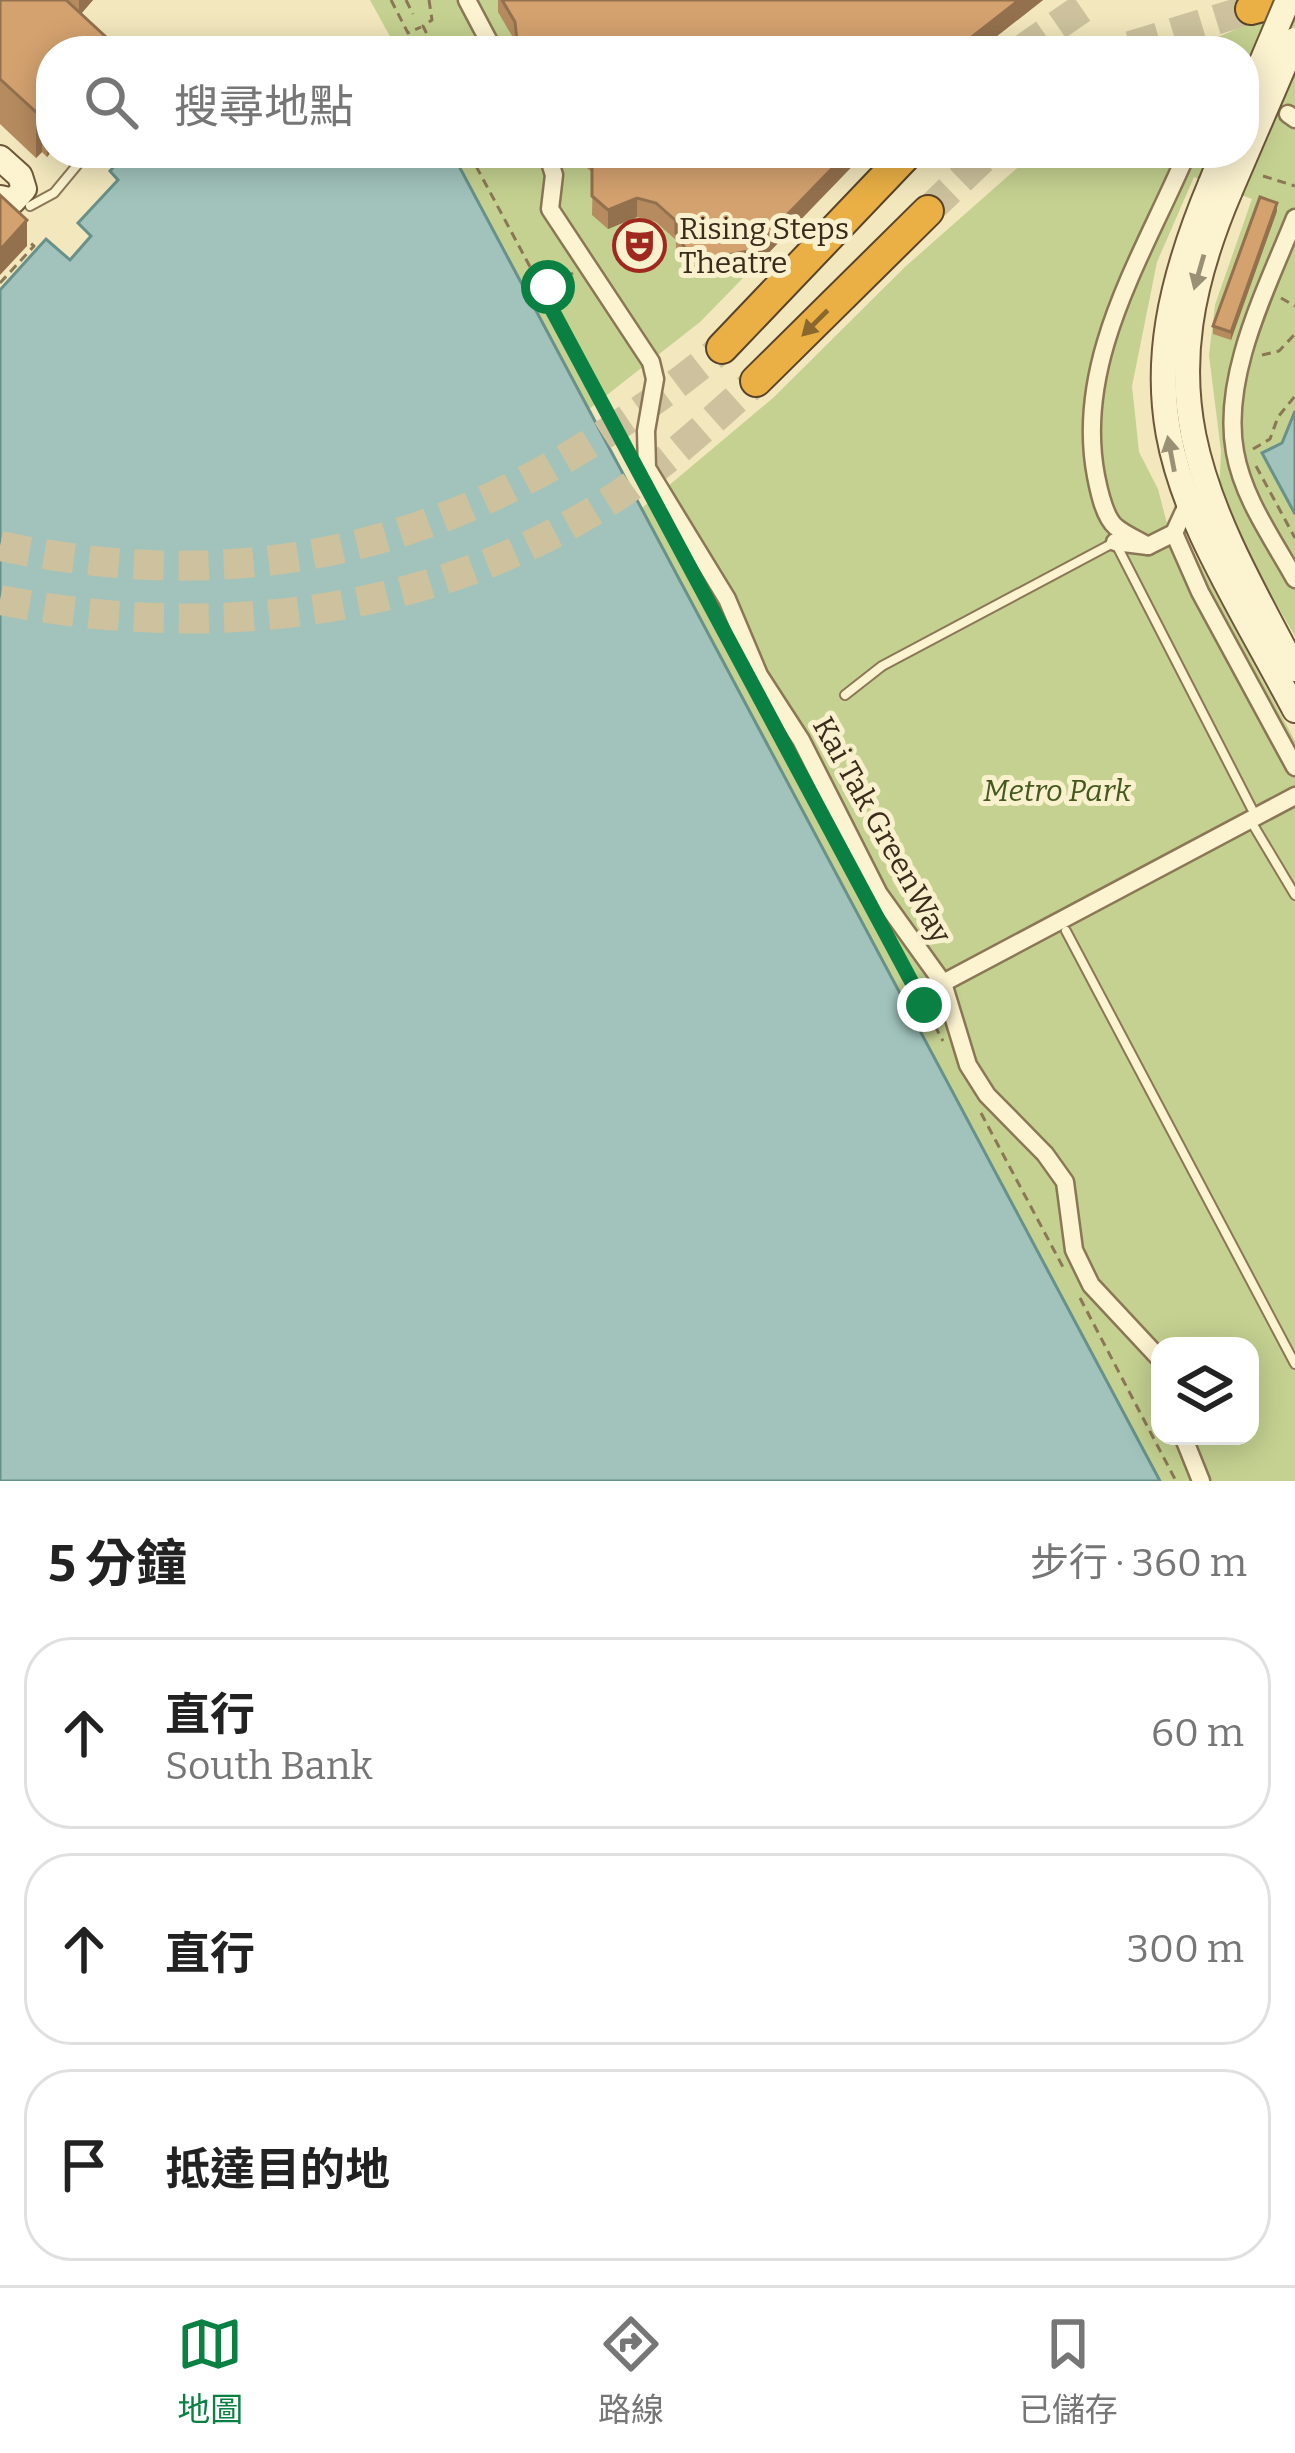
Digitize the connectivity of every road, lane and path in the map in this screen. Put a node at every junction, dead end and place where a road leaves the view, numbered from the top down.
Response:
1 (391, 0) edge
2 (406, 0) edge
3 (429, 0) edge
4 (467, 0) edge
5 (1287, 0) edge
6 (1251, 9) dead end
7 (413, 14) dead end
8 (423, 26) junction
9 (428, 36) edge
10 (486, 36) edge
11 (1295, 40) edge
12 (1259, 68) edge
13 (1259, 112) edge
14 (0, 158) edge
15 (74, 168) edge
16 (477, 168) edge
17 (552, 168) edge
18 (894, 168) edge
19 (1180, 168) edge
20 (1222, 168) edge
21 (1231, 168) edge
22 (1263, 176) dead end
23 (1295, 186) edge
24 (1221, 187) junction
25 (16, 200) edge
26 (928, 211) tunnel mouth
27 (42, 217) dead end
28 (1295, 218) edge
29 (17, 230) edge
30 (586, 265) junction
31 (0, 284) edge
32 (1269, 289) junction
33 (542, 291) junction
34 (1295, 306) edge
35 (1295, 335) edge
36 (722, 348) tunnel mouth
37 (1243, 360) junction
38 (756, 382) tunnel mouth
39 (1295, 396) edge
40 (634, 458) dead end
41 (1186, 507) junction
42 (1174, 533) junction
43 (1295, 538) edge
44 (1115, 542) junction
45 (1148, 545) junction
46 (1295, 579) edge
47 (1295, 669) edge
48 (845, 694) dead end
49 (1295, 710) edge
50 (1295, 767) edge
51 (1295, 796) edge
52 (1252, 809) dead end
53 (1255, 828) dead end
54 (1295, 895) edge
55 (879, 922) dead end
56 (1066, 932) dead end
57 (943, 983) junction
58 (946, 1046) dead end
59 (979, 1108) dead end
60 (1066, 1274) dead end
61 (1078, 1295) dead end
62 (1151, 1349) edge
63 (1295, 1364) edge
64 (1187, 1445) edge
65 (1176, 1481) edge
66 (1201, 1481) edge

1 - 8 path
2 - 7 path
3 - 8 path
4 - 10 street
5 - 6 highway
5 - 12 main road, bridge
8 - 9 path
11 - 13 main road, bridge
14 - 25 main road
15 - 25 lane
16 - 33 path
17 - 30 street
18 - 36 highway
19 - 45 street
20 - 24 main road, bridge
21 - 24 main road, bridge
22 - 23 path
41 -> 24 main road
24 -> 47 main road
25 - 27 lane
26 -> 38 highway
28 - 32 street
29 - 31 path
30 - 33 path
30 - 57 street, Kai Tak GreenWay
32 - 34 path
32 - 37 street
33 - 40 path
35 - 37 path
37 - 46 street
39 - 43 path
41 - 42 street
41 - 49 main road
42 - 45 street
42 - 50 street
44 - 45 street
44 - 48 lane
44 - 52 lane
51 - 57 street
53 - 54 lane
55 - 58 path
56 - 63 lane
57 - 62 street, Kai Tak GreenWay
59 - 60 path
61 - 65 path
64 - 66 street

